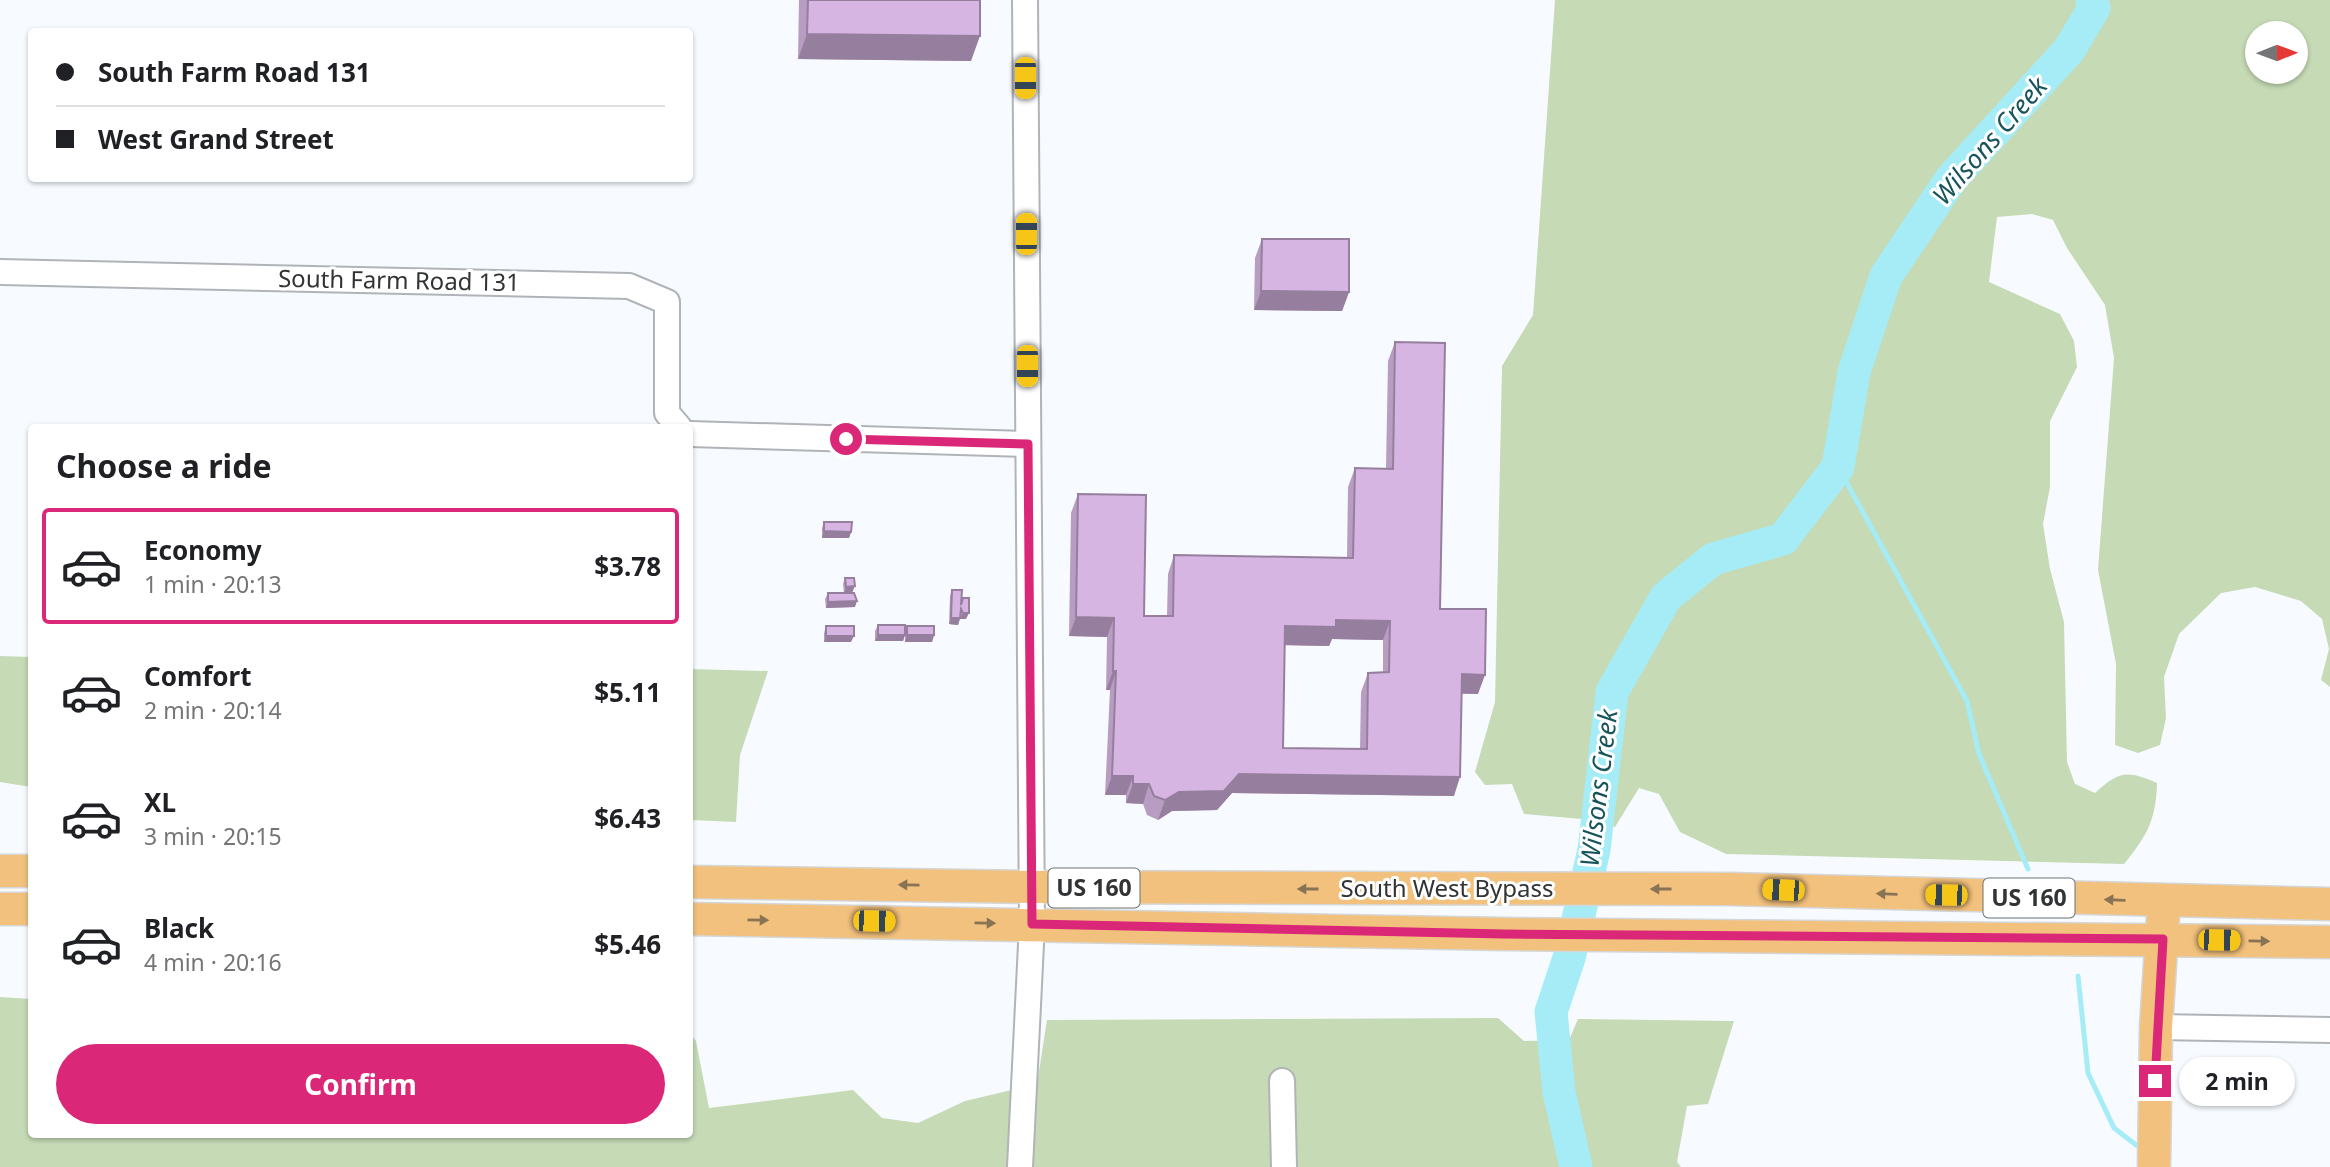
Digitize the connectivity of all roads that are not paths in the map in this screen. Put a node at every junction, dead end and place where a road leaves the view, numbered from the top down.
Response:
1 (1025, 0) edge
2 (0, 272) edge
3 (676, 424) edge
4 (693, 434) edge
5 (1028, 444) junction
6 (0, 871) edge
7 (28, 871) edge
8 (693, 882) edge
9 (1031, 887) junction
10 (2163, 902) junction
11 (2330, 904) edge
12 (0, 909) edge
13 (28, 909) edge
14 (693, 919) edge
15 (1032, 924) junction
16 (2163, 939) junction
17 (2330, 942) edge
18 (2156, 1027) junction
19 (2330, 1030) edge
20 (1282, 1081) dead end
21 (1020, 1167) edge
22 (1283, 1167) edge
23 (2154, 1167) edge

1 - 5 street
2 - 3 street, South Farm Road 131
4 - 5 street
5 - 9 street
6 - 7 main road
9 -> 8 main road, South West Bypass / US 160
10 -> 9 main road, South West Bypass / US 160
9 - 15 street
10 - 11 main road, South West Bypass / US 160
10 - 16 main road
12 - 13 main road
14 -> 15 main road, South West Bypass / US 160
15 - 16 main road, South West Bypass / US 160
15 - 21 street
16 -> 17 main road, South West Bypass / US 160
16 - 18 main road
18 - 19 street
18 - 23 main road
20 - 22 street

